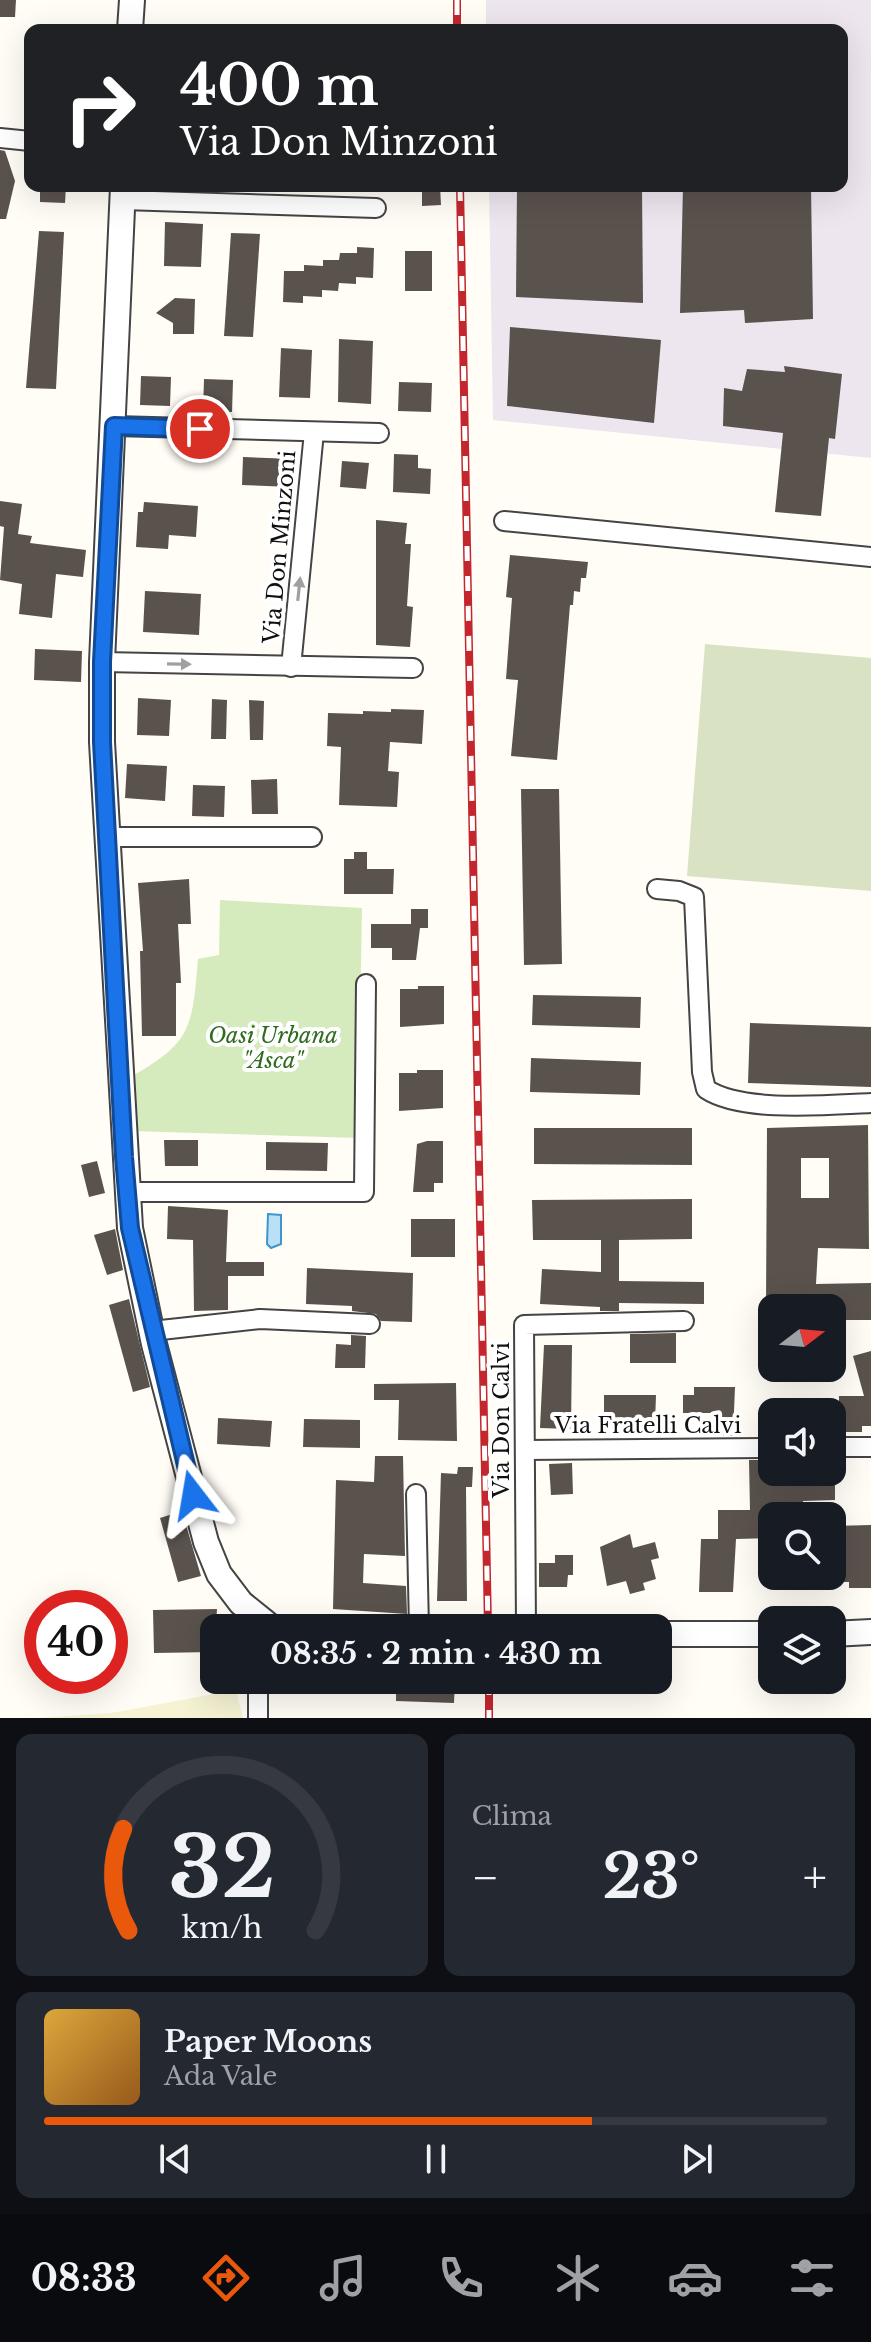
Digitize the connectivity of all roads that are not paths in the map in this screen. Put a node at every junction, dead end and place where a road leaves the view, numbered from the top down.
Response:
1 (132, 0) edge
2 (130, 24) edge
3 (0, 138) edge
4 (24, 140) edge
5 (123, 193) edge
6 (376, 208) dead end
7 (114, 426) junction
8 (314, 432) junction
9 (379, 433) dead end
10 (504, 521) dead end
11 (871, 557) edge
12 (102, 662) junction
13 (291, 667) junction
14 (413, 668) dead end
15 (106, 837) junction
16 (312, 837) dead end
17 (657, 889) dead end
18 (366, 984) dead end
19 (871, 1103) edge
20 (127, 1192) junction
21 (684, 1321) dead end
22 (370, 1324) dead end
23 (152, 1331) junction
24 (846, 1447) edge
25 (871, 1447) edge
26 (758, 1448) edge
27 (525, 1450) junction
28 (416, 1494) dead end
29 (252, 1614) edge
30 (419, 1614) edge
31 (526, 1614) edge
32 (871, 1632) edge
33 (846, 1633) edge
34 (672, 1634) edge
35 (758, 1634) edge
36 (258, 1694) edge
37 (258, 1718) edge

1 - 2 street
3 - 4 street
5 - 6 street
5 - 7 street
7 - 8 street, Via Don Minzoni
7 - 12 street
8 - 9 street, Via Don Minzoni
13 -> 8 street, Via Don Minzoni
10 - 11 street
12 -> 13 street, Via Don Minzoni
12 - 15 street
13 - 14 street, Via Don Minzoni
15 - 16 street
15 - 20 street
17 - 19 street
18 - 20 street
20 - 23 street
21 - 27 street, Via Don Calvi
22 - 23 street
23 - 29 street
24 - 25 street
26 - 27 street, Via Fratelli Calvi
27 - 31 street, Via Don Calvi
28 - 30 street
32 - 33 street
34 - 35 street
36 - 37 street

